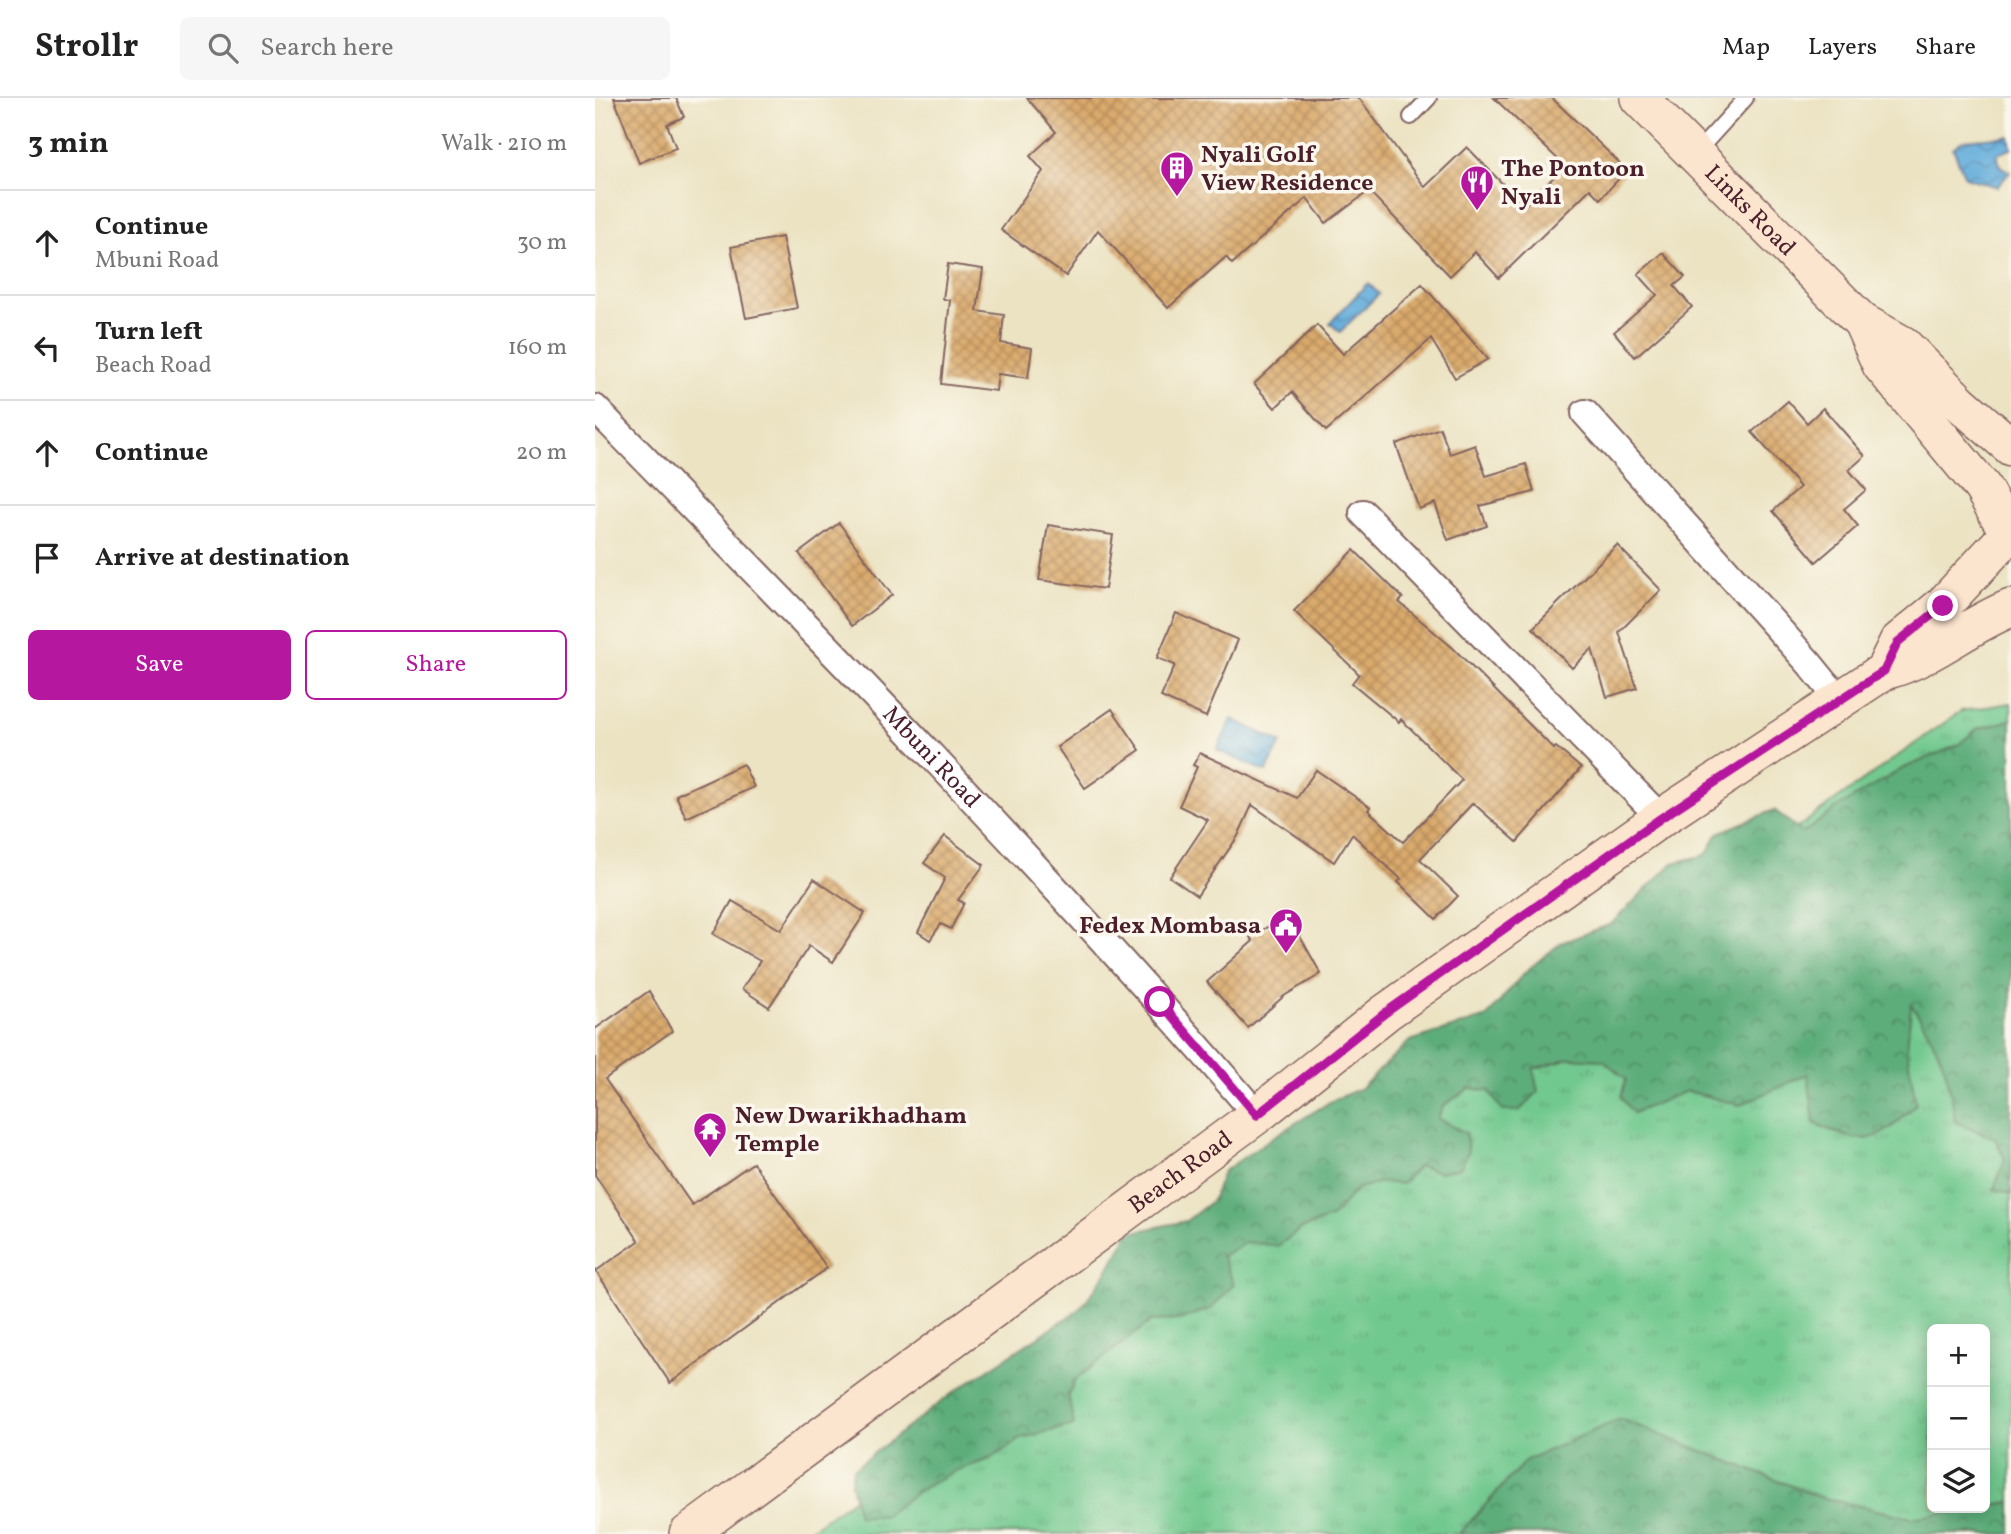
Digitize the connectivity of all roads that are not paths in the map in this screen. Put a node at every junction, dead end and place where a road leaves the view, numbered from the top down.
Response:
1 (1429, 98) edge
2 (1639, 98) edge
3 (1746, 98) edge
4 (1411, 117) dead end
5 (1695, 154) junction
6 (1862, 322) junction
7 (595, 408) edge
8 (1585, 412) dead end
9 (2011, 447) edge
10 (1363, 513) dead end
11 (2009, 535) edge
12 (2011, 608) edge
13 (1884, 671) junction
14 (1840, 701) junction
15 (1661, 818) junction
16 (1257, 1115) junction
17 (688, 1534) edge

1 - 4 lane
2 - 5 main road, Links Road
3 - 5 lane
5 - 6 main road, Links Road
6 - 9 main road
6 - 11 main road
7 - 16 street, Mbuni Road
8 - 14 street
10 - 15 street
11 - 13 main road
12 - 13 main road
13 - 14 main road, Beach Road
14 - 15 main road, Beach Road
15 - 16 main road, Beach Road
16 - 17 main road, Beach Road

